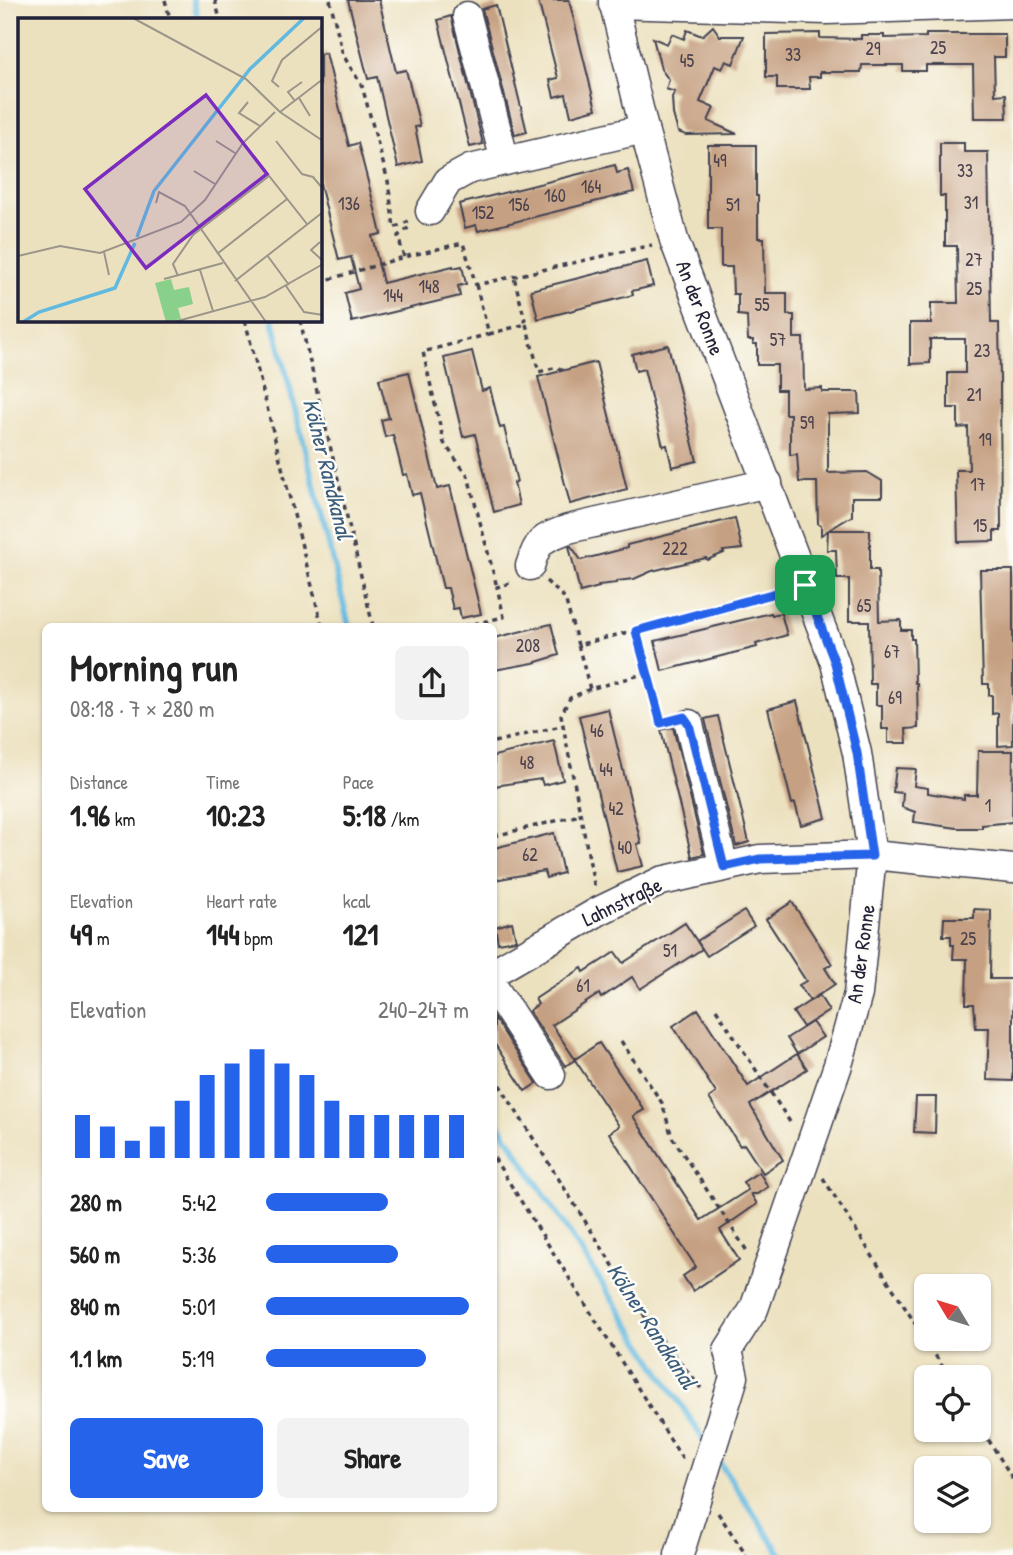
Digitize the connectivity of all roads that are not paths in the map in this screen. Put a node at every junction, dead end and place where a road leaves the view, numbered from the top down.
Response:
1 (613, 2) edge
2 (1013, 4) edge
3 (467, 16) dead end
4 (643, 129) junction
5 (505, 161) junction
6 (430, 211) road end
7 (768, 483) junction
8 (530, 566) road end
9 (689, 724) road end
10 (872, 856) junction
11 (724, 867) junction
12 (1013, 869) edge
13 (497, 970) edge
14 (497, 993) edge
15 (551, 1075) dead end
16 (679, 1555) edge

1 - 2 street
1 - 4 street, An der Ronne
3 - 5 street
4 - 5 street
4 - 7 street, An der Ronne
5 - 6 street
7 - 8 street
7 - 10 street, An der Ronne
9 - 11 street
10 - 11 street, Lahnstraße
10 - 12 street, Lahnstraße
10 - 16 street, An der Ronne
11 - 13 street, Lahnstraße
14 - 15 street

